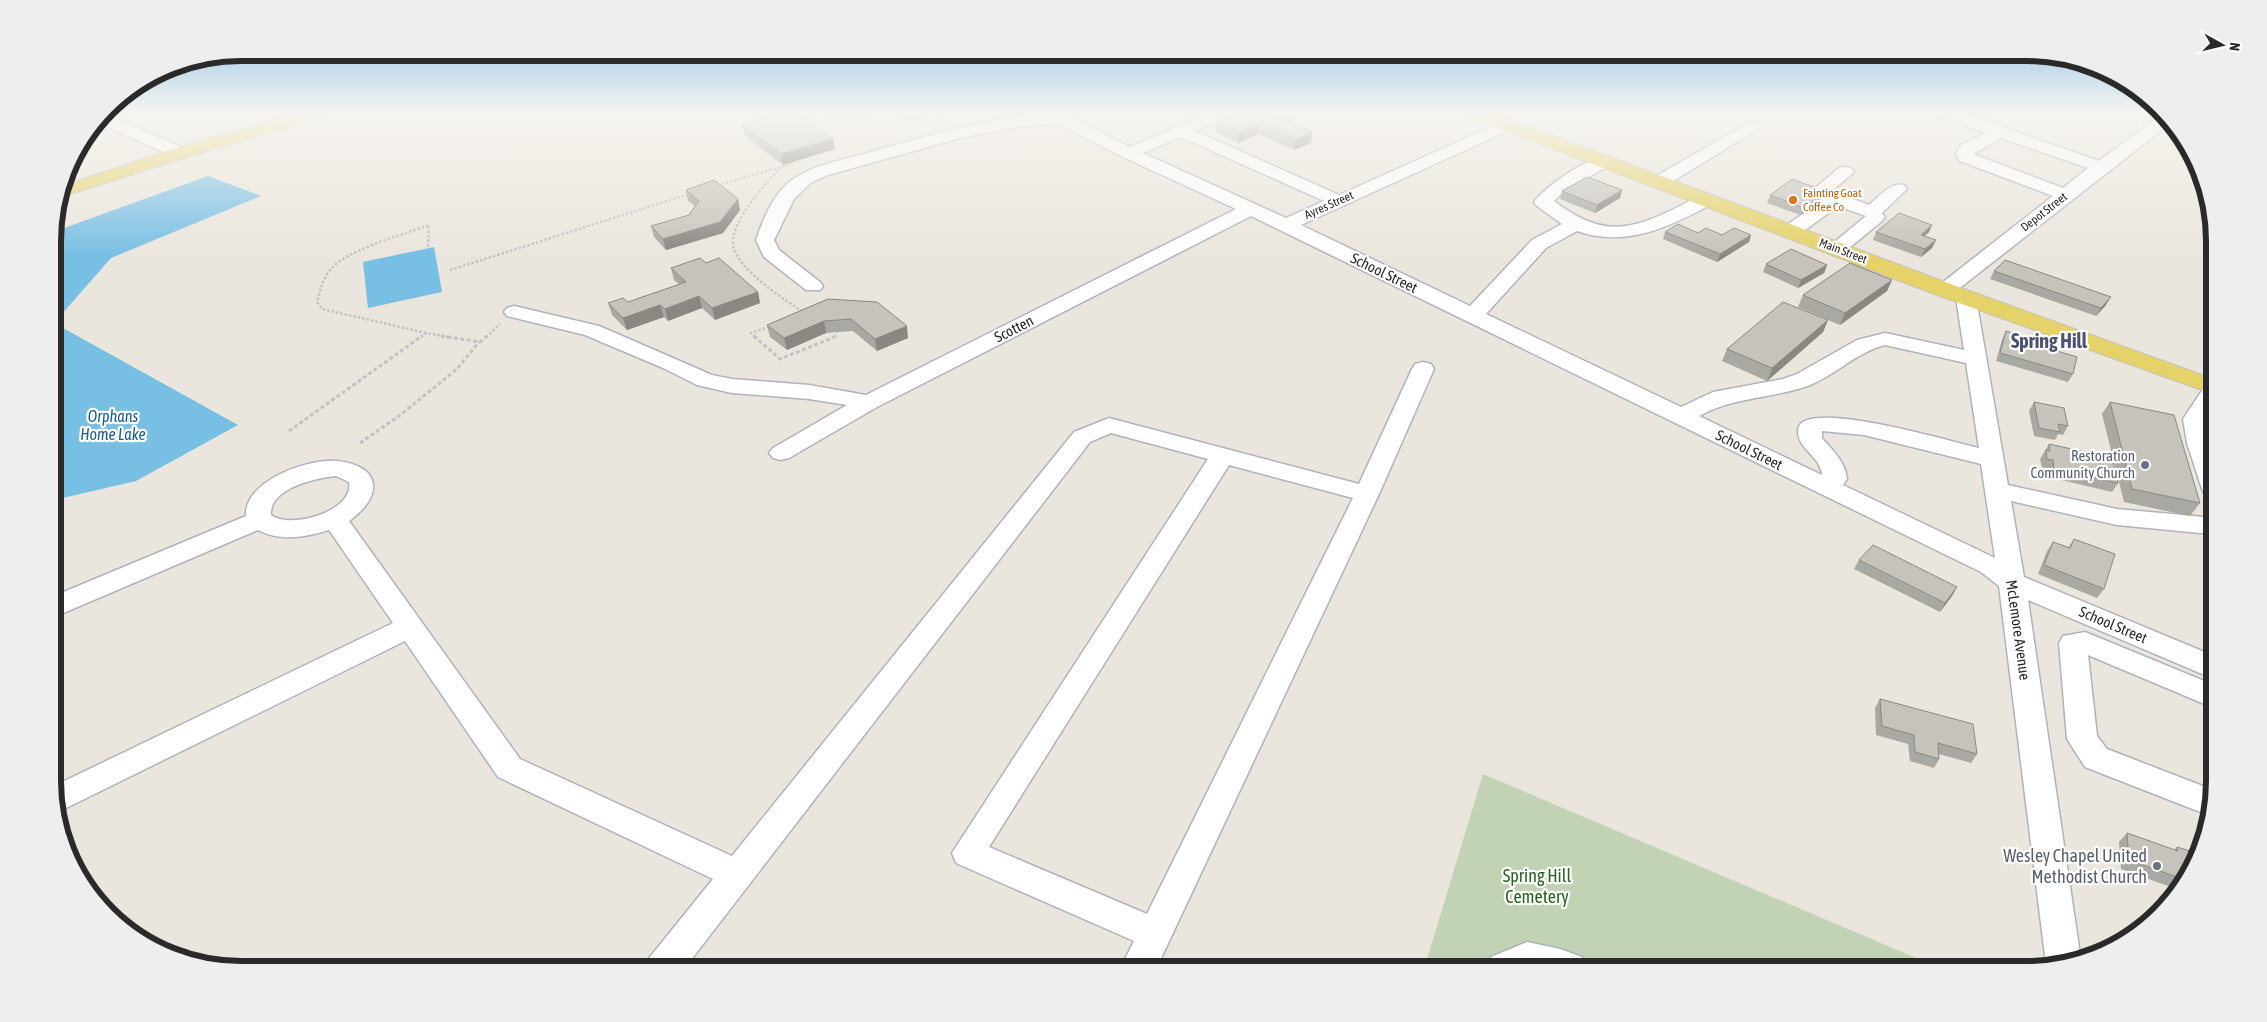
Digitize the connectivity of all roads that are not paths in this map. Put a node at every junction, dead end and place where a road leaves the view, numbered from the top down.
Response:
1 (160, 160) edge
2 (861, 160) edge
3 (1143, 160) edge
4 (1246, 160) edge
5 (1430, 160) edge
6 (1601, 160) edge
7 (1696, 160) edge
8 (1973, 160) edge
9 (2080, 160) edge
10 (2111, 160) edge
11 (1604, 161) junction
12 (2101, 167) junction
13 (1845, 172) dead end
14 (1659, 182) junction
15 (1898, 189) dead end
16 (69, 190) edge
17 (2066, 195) junction
18 (1835, 199) junction
19 (1706, 200) junction
20 (1338, 201) junction
21 (1250, 209) junction
22 (1872, 212) junction
23 (1286, 224) junction
24 (1577, 224) junction
25 (1790, 232) junction
26 (1836, 249) junction
27 (813, 286) dead end
28 (1956, 294) junction
29 (514, 312) road end
30 (1472, 316) junction
31 (1976, 359) junction
32 (1423, 369) dead end
33 (2206, 384) edge
34 (2206, 401) edge
35 (869, 402) junction
36 (1681, 417) junction
37 (781, 453) dead end
38 (1222, 455) junction
39 (1992, 458) junction
40 (2206, 464) edge
41 (1829, 488) junction
42 (1997, 490) junction
43 (1367, 494) junction
44 (334, 518) junction
45 (259, 520) junction
46 (2206, 526) edge
47 (2012, 582) junction
48 (61, 604) edge
49 (410, 627) junction
50 (2206, 665) edge
51 (2206, 694) edge
52 (62, 797) edge
53 (2204, 801) edge
54 (737, 874) junction
55 (1155, 934) junction
56 (2063, 957) edge
57 (669, 961) edge
58 (1142, 961) edge
59 (1521, 961) edge
60 (1541, 961) edge

1 - 16 main road
2 - 27 street
3 - 21 street, School Street
4 - 20 street
5 - 20 street, Ayres Street
6 - 11 main road, Main Street
7 - 14 street
8 - 17 street
9 - 12 street
10 - 12 street, Depot Street
11 - 14 main road, Main Street
11 - 24 street
12 - 17 street, Depot Street
13 - 18 street
14 - 19 main road, Main Street
15 - 22 street
17 - 28 street, Depot Street
18 - 22 street
18 - 25 street
19 - 24 street
19 - 25 main road, Main Street
20 - 23 street, Ayres Street
21 - 23 street, School Street
21 - 35 street, Scotten
22 - 26 street
23 - 30 street, School Street
24 - 30 street
25 - 26 main road, Main Street
26 - 28 main road, Main Street
28 - 31 street, McLemore Avenue
28 - 33 main road, Main Street
29 - 35 street
30 - 36 street, School Street
31 - 36 street
31 - 39 street, McLemore Avenue
32 - 43 street
34 - 40 street
35 - 37 street, Scotten
36 - 41 street, School Street
38 - 43 street
38 - 54 street
38 - 55 street
39 - 41 street
39 - 42 street, McLemore Avenue
41 - 47 street, School Street
42 - 46 street
42 - 47 street, McLemore Avenue
43 - 55 street
44 - 45 street
44 - 45 street
44 - 49 street
45 - 48 street
47 - 50 street, School Street
47 - 56 street, McLemore Avenue
49 - 52 street
49 - 54 street
51 - 53 street
54 - 57 street
55 - 58 street
59 - 60 street

